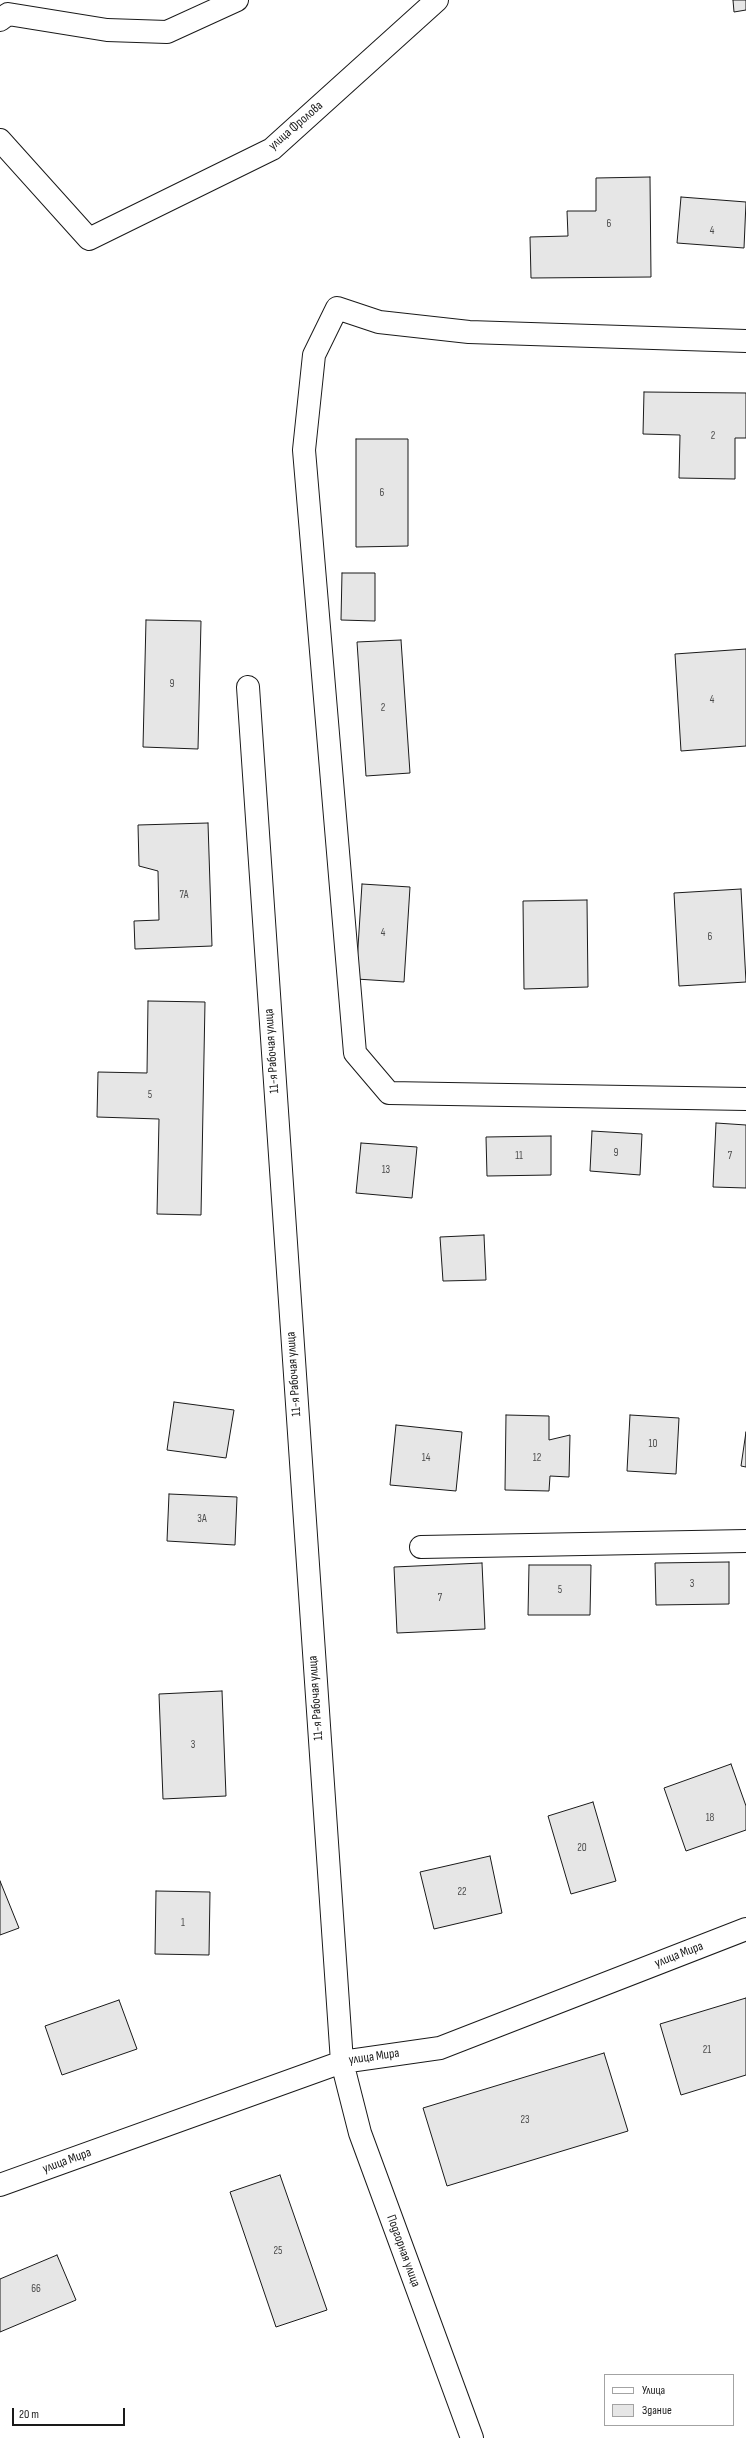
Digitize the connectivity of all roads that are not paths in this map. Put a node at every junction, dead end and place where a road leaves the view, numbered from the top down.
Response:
1 (237, 0) edge
2 (437, 0) edge
3 (0, 20) edge
4 (0, 140) edge
5 (746, 341) edge
6 (248, 687) dead end
7 (746, 1099) edge
8 (746, 1541) edge
9 (421, 1547) dead end
10 (746, 1929) edge
11 (342, 2062) junction
12 (0, 2185) edge
13 (472, 2438) edge

1 - 3 street
2 - 4 street, улица Фролова
5 - 7 street
6 - 11 street, 11-я Рабочая улица
8 - 9 street
10 - 11 street, улица Мира
11 - 12 street, улица Мира
11 - 13 street, Подгорная улица

